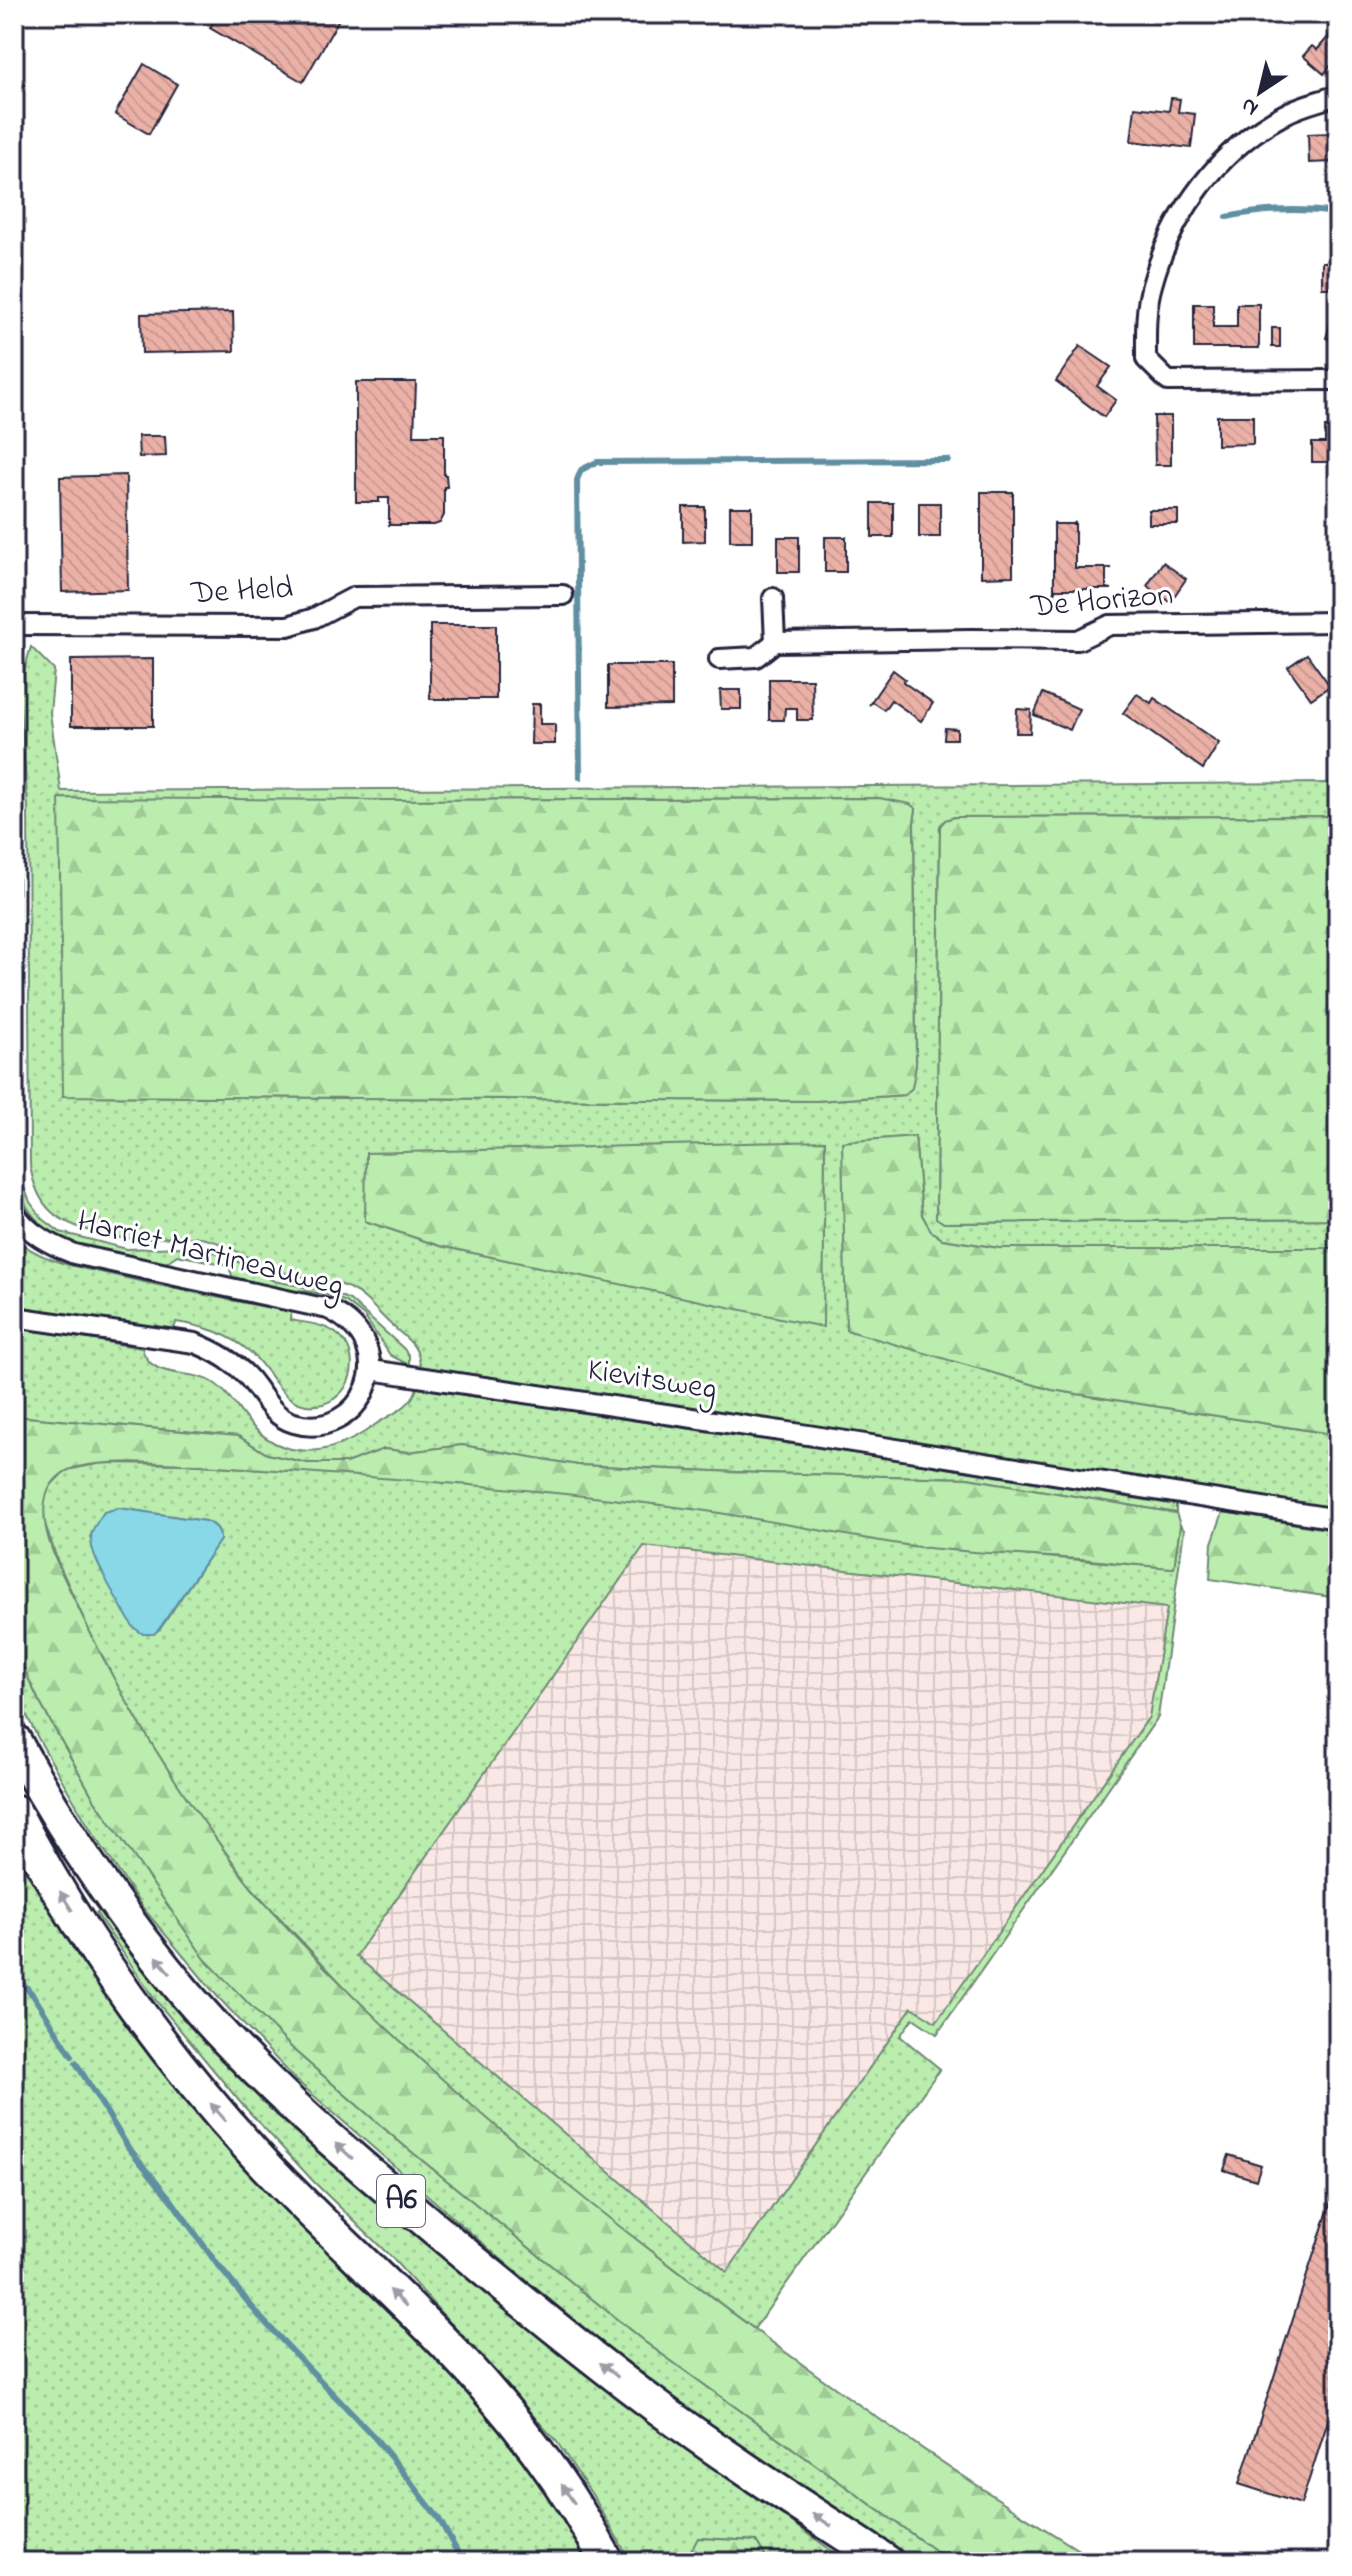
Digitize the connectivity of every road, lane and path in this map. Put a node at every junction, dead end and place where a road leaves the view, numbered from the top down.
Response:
1 (1338, 95) edge
2 (1338, 380) edge
3 (563, 595) dead end
4 (773, 598) dead end
5 (1338, 622) edge
6 (14, 625) edge
7 (775, 642) junction
8 (719, 659) dead end
9 (14, 1211) edge
10 (14, 1317) edge
11 (371, 1370) junction
12 (1338, 1519) edge
13 (14, 1740) edge
14 (14, 1811) edge
15 (607, 2562) edge
16 (887, 2562) edge

1 - 2 street
3 - 6 street, De Held
4 - 7 street
5 - 7 street, De Horizon
7 - 8 street, De Horizon
9 - 11 street, Harriet Martineauweg
10 - 11 street
11 - 12 street, Kievitsweg
16 -> 13 highway, A6
15 -> 14 highway, A6

